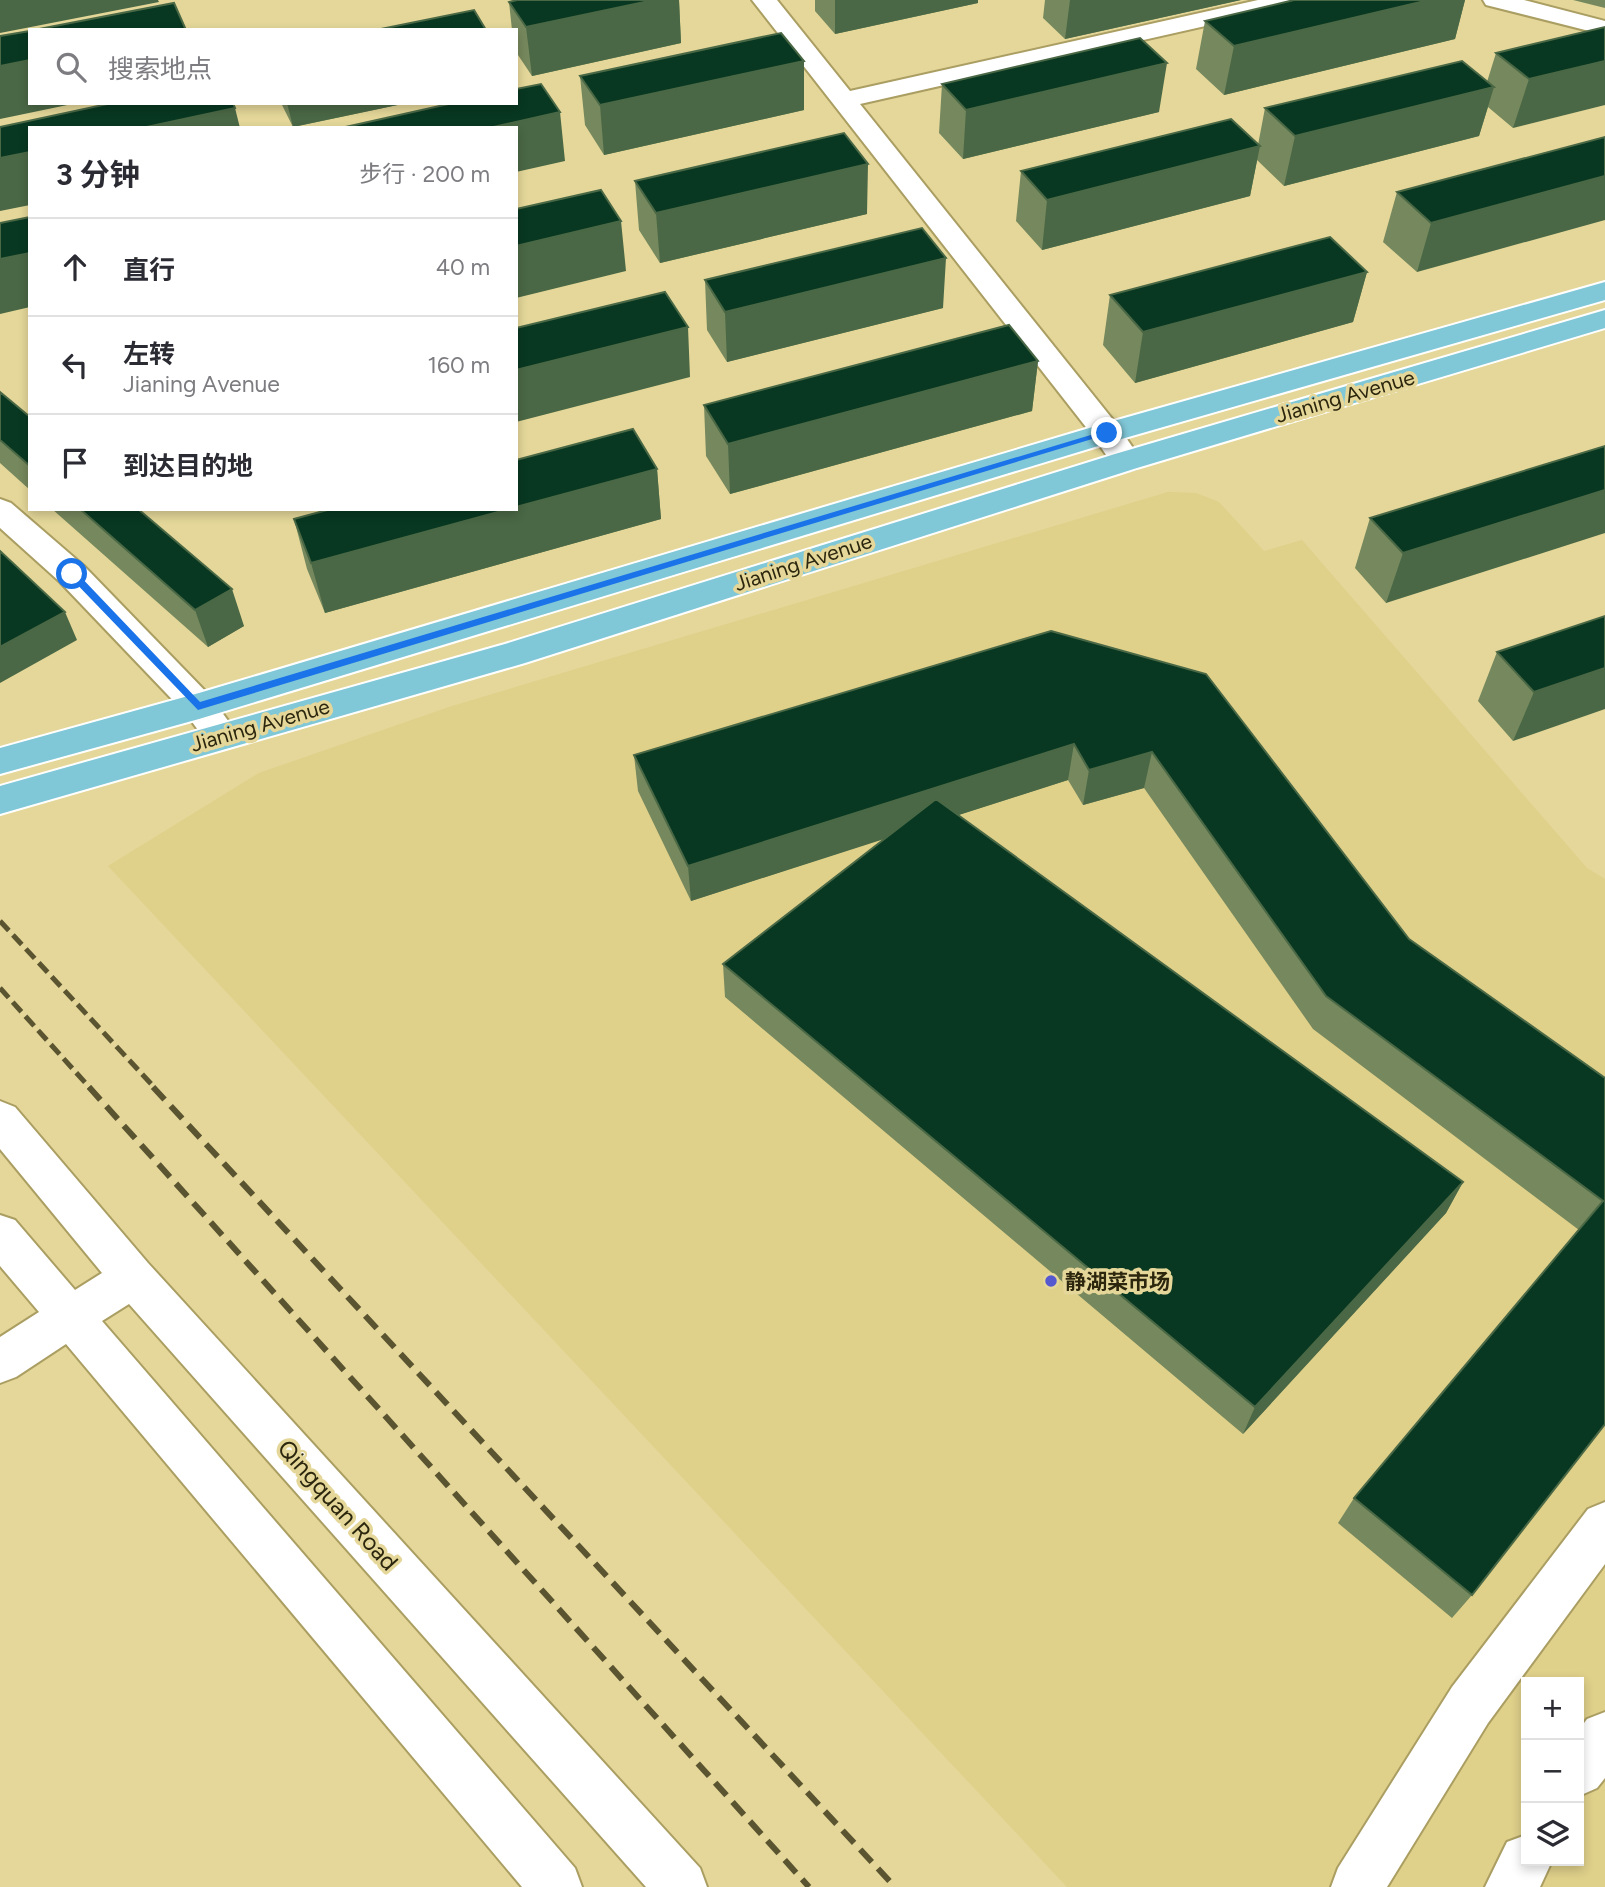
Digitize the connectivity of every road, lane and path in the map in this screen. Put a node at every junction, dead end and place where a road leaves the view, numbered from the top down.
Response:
1 (764, 0) edge
2 (1290, 0) edge
3 (1495, 0) edge
4 (1605, 28) edge
5 (844, 100) junction
6 (1605, 291) edge
7 (1605, 319) edge
8 (1107, 433) junction
9 (1126, 461) junction
10 (0, 510) edge
11 (198, 706) junction
12 (221, 737) junction
13 (0, 761) edge
14 (0, 800) edge
15 (0, 1119) edge
16 (0, 1234) edge
17 (133, 1277) junction
18 (69, 1318) junction
19 (0, 1362) edge
20 (1605, 1525) edge
21 (1605, 1737) edge
22 (1584, 1764) edge
23 (1523, 1866) edge
24 (556, 1887) edge
25 (681, 1887) edge
26 (1357, 1887) edge
27 (1511, 1887) edge

1 - 5 street
2 - 5 street
3 - 4 street
5 - 8 street
6 - 8 main road, Jianing Avenue
7 - 9 main road, Jianing Avenue
8 - 9 street
8 - 11 main road, Jianing Avenue
9 - 12 main road, Jianing Avenue
10 - 11 street
11 - 12 street
11 - 13 main road, Jianing Avenue
12 - 14 main road, Jianing Avenue
15 - 17 street, Qingquan Road
16 - 18 street
17 - 18 street
17 - 25 street, Qingquan Road
18 - 19 street
18 - 24 street
20 - 26 street
21 - 22 street
23 - 27 street

